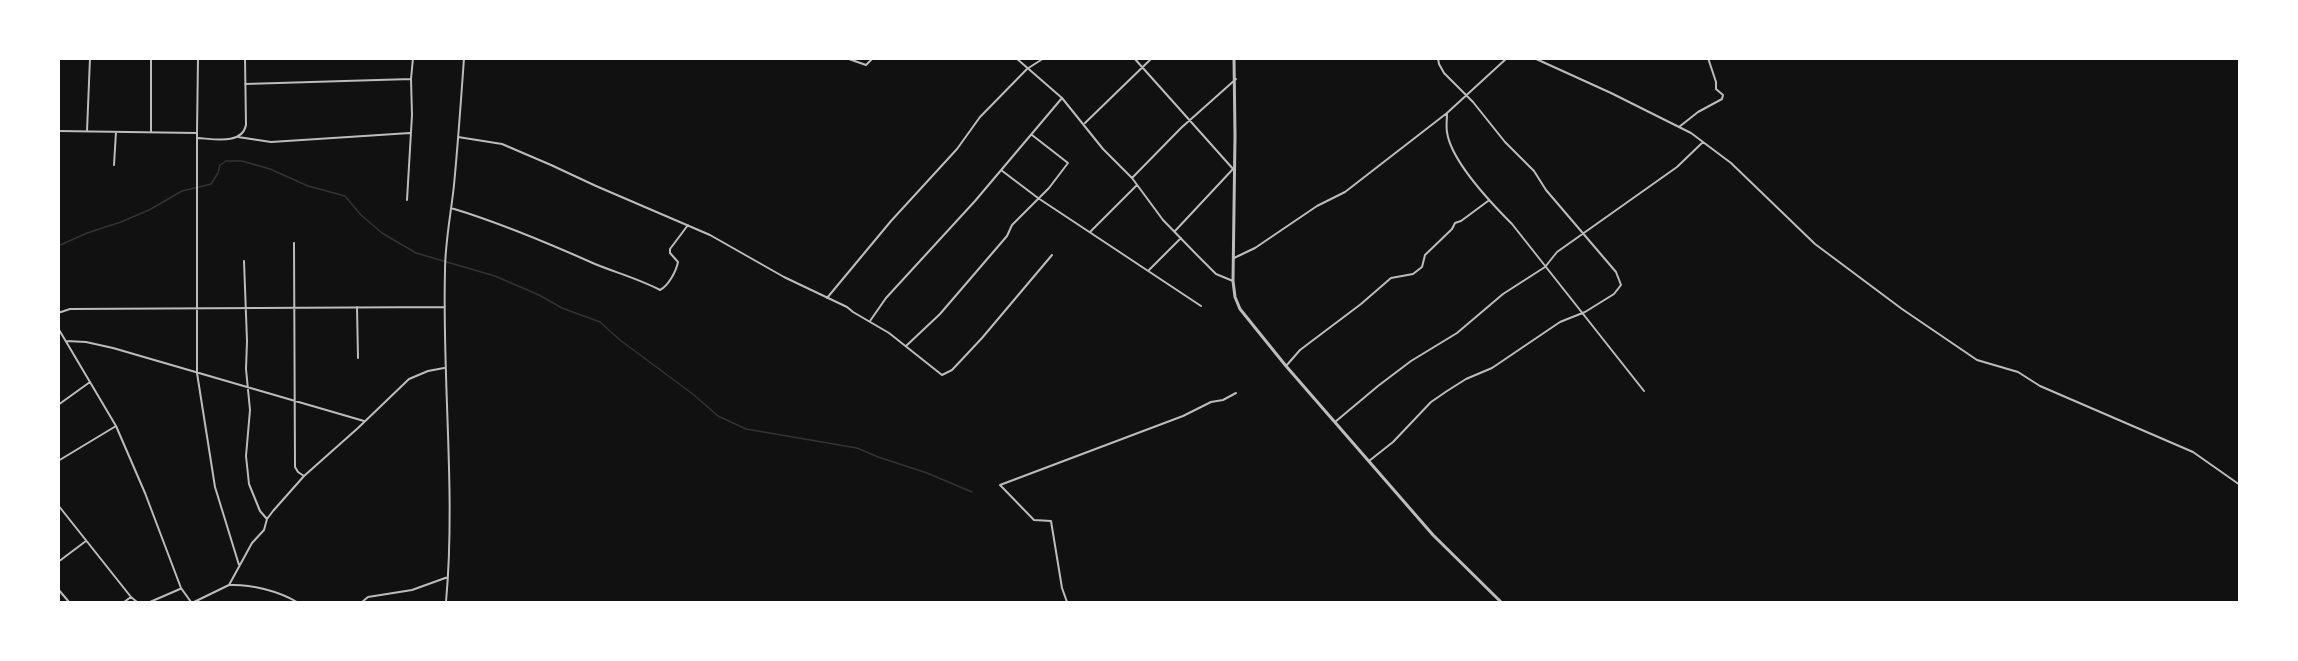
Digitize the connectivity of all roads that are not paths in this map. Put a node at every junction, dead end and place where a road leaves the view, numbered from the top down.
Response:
1 (90, 58) edge
2 (151, 58) edge
3 (198, 58) edge
4 (245, 58) edge
5 (413, 58) edge
6 (464, 58) edge
7 (846, 58) edge
8 (873, 58) edge
9 (1016, 58) edge
10 (1044, 58) edge
11 (1134, 58) edge
12 (1152, 58) edge
13 (1234, 58) edge
14 (1438, 58) edge
15 (1508, 58) edge
16 (1534, 58) edge
17 (1708, 58) edge
18 (1143, 68) junction
19 (1027, 69) junction
20 (411, 79) junction
21 (1236, 79) junction
22 (245, 84) junction
23 (1467, 96) junction
24 (1062, 98) junction
25 (1447, 113) junction
26 (1190, 120) junction
27 (1084, 123) junction
28 (1679, 127) junction
29 (58, 131) edge
30 (87, 131) junction
31 (116, 132) junction
32 (151, 132) junction
33 (410, 132) junction
34 (197, 133) junction
35 (1032, 134) junction
36 (238, 137) junction
37 (458, 137) junction
38 (198, 138) junction
39 (1703, 142) junction
40 (114, 165) dead end
41 (1001, 170) junction
42 (1234, 170) junction
43 (1132, 178) junction
44 (1137, 185) junction
45 (1038, 198) junction
46 (407, 200) dead end
47 (1488, 200) junction
48 (451, 208) junction
49 (688, 225) junction
50 (1175, 231) junction
51 (1090, 232) junction
52 (1583, 233) junction
53 (1181, 238) junction
54 (294, 243) dead end
55 (1052, 255) dead end
56 (1234, 258) junction
57 (244, 261) dead end
58 (1545, 267) junction
59 (1149, 270) junction
60 (1233, 281) junction
61 (827, 298) junction
62 (1201, 306) dead end
63 (245, 307) junction
64 (357, 307) junction
65 (445, 307) junction
66 (197, 308) junction
67 (294, 308) junction
68 (58, 313) edge
69 (1584, 313) junction
70 (870, 321) junction
71 (58, 328) edge
72 (66, 341) junction
73 (906, 346) junction
74 (358, 358) dead end
75 (1286, 366) junction
76 (444, 368) junction
77 (197, 374) junction
78 (90, 382) junction
79 (248, 388) junction
80 (1644, 391) dead end
81 (1236, 393) dead end
82 (295, 401) junction
83 (58, 405) edge
84 (365, 421) junction
85 (1335, 422) junction
86 (116, 426) junction
87 (58, 461) edge
88 (1370, 461) junction
89 (304, 476) junction
90 (2240, 485) edge
91 (58, 505) edge
92 (267, 519) junction
93 (86, 541) junction
94 (58, 562) edge
95 (240, 565) junction
96 (448, 578) junction
97 (229, 585) junction
98 (181, 588) junction
99 (58, 589) edge
100 (131, 597) junction
101 (69, 603) edge
102 (124, 603) edge
103 (137, 603) edge
104 (150, 603) edge
105 (192, 603) edge
106 (297, 603) edge
107 (362, 603) edge
108 (446, 603) edge
109 (1067, 603) edge
110 (1501, 603) edge

1 - 30 street
2 - 32 street
3 - 34 street
4 - 22 street
5 - 20 street
6 - 37 street
7 - 8 street
9 - 19 street
10 - 19 street
11 - 18 street
12 - 18 street
13 - 21 street
14 - 23 street
15 - 23 street
16 - 28 street
17 - 28 street
18 - 26 street
18 - 27 street
19 - 24 street
19 - 61 street
20 - 22 street
20 - 33 street
21 - 26 street
21 - 42 street
22 - 36 street
23 - 25 street
23 - 52 street
24 - 27 street
24 - 35 street
25 - 47 street
25 - 56 street
26 - 42 street
26 - 43 street
27 - 43 street
28 - 39 street
29 - 30 street
30 - 31 street
31 - 32 street
31 - 40 street
32 - 34 street
33 - 36 street
33 - 46 street
34 - 38 street
35 - 41 street
35 - 45 street
36 - 38 street
37 - 48 street
37 - 49 street
38 - 66 street
39 - 52 street
39 - 90 street
41 - 45 street
41 - 70 street
42 - 50 street
42 - 56 street
43 - 44 street
44 - 50 street
44 - 51 street
45 - 51 street
45 - 73 street
47 - 58 street
47 - 75 street
48 - 49 street
48 - 65 street
49 - 61 street
50 - 53 street
51 - 59 street
52 - 58 street
52 - 69 street
53 - 59 street
53 - 60 street
54 - 67 street
55 - 73 street
56 - 60 street
57 - 63 street
58 - 69 street
58 - 85 street
59 - 62 street
60 - 75 street
61 - 70 street
63 - 66 street
63 - 67 street
63 - 79 street
64 - 65 street
64 - 67 street
64 - 74 street
65 - 76 street
66 - 68 street
66 - 77 street
67 - 82 street
69 - 80 street
69 - 88 street
70 - 73 street
71 - 72 street
72 - 77 street
72 - 78 street
75 - 85 street
76 - 84 street
76 - 96 street
77 - 79 street
77 - 95 street
78 - 83 street
78 - 86 street
79 - 82 street
79 - 92 street
81 - 109 street
82 - 84 street
82 - 89 street
84 - 89 street
85 - 88 street
86 - 87 street
86 - 98 street
88 - 110 street
89 - 92 street
91 - 93 street
92 - 95 street
93 - 94 street
93 - 100 street
95 - 97 street
96 - 107 street
96 - 108 street
97 - 105 street
97 - 106 street
98 - 104 street
98 - 105 street
99 - 101 street
100 - 102 street
100 - 103 street

